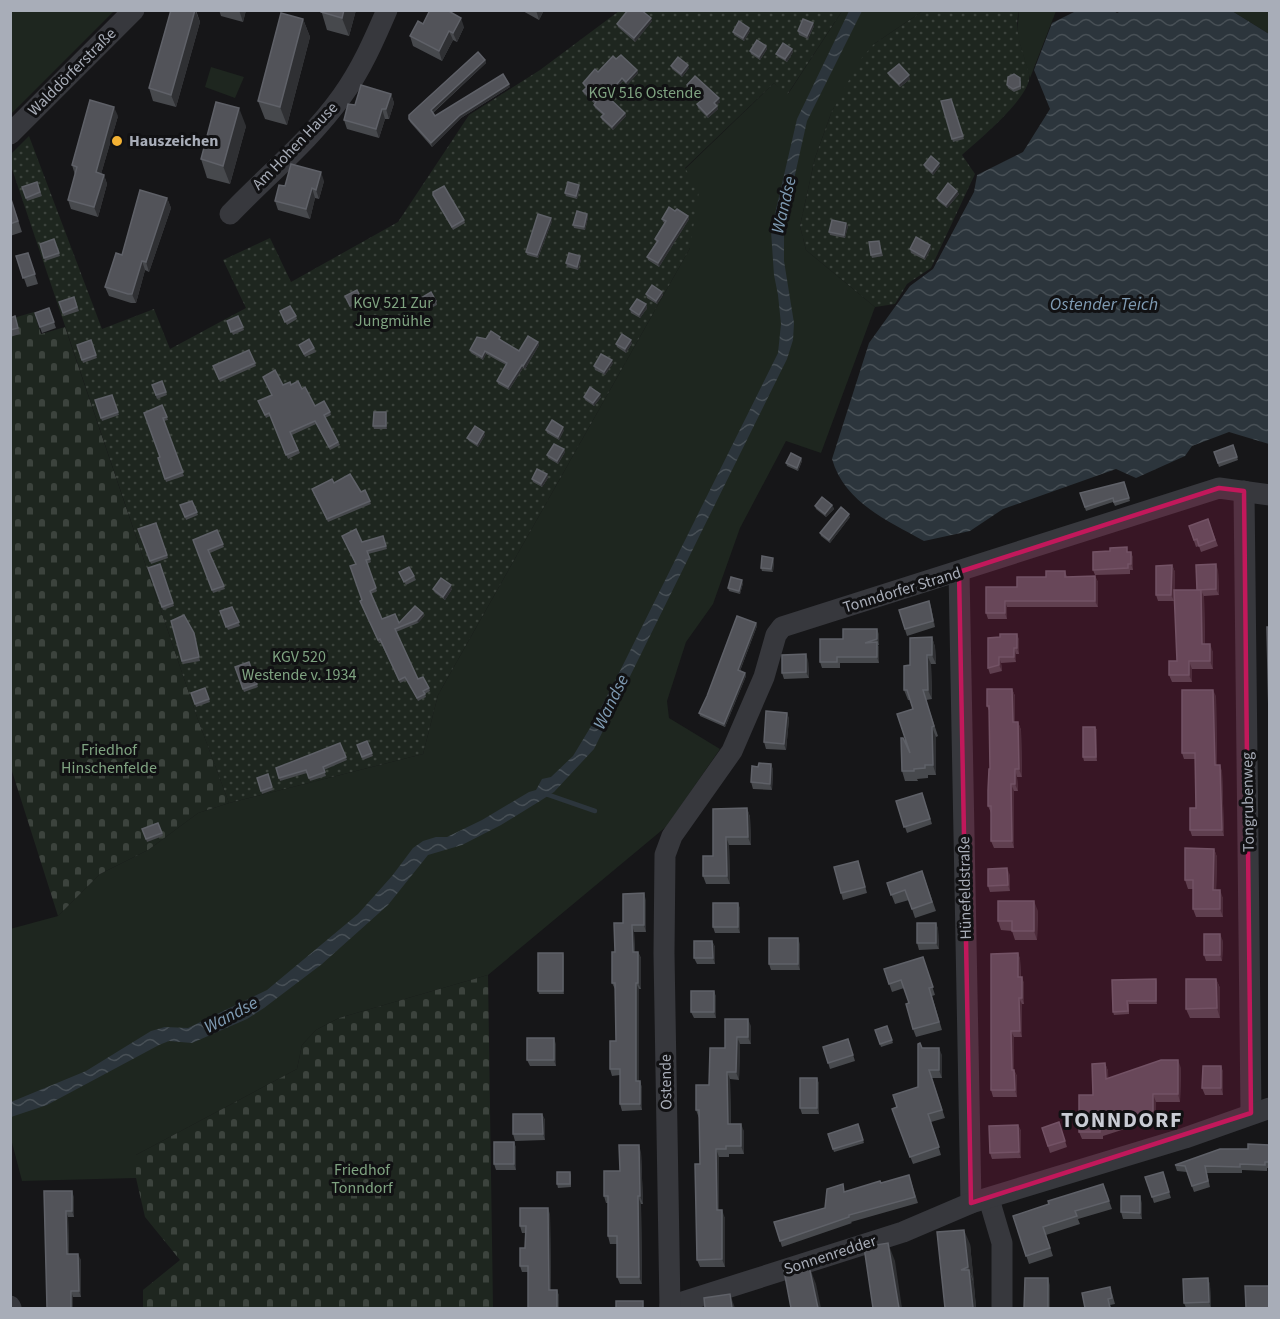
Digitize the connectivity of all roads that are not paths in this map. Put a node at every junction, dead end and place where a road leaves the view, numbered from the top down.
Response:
1 (134, 10) edge
2 (387, 10) edge
3 (10, 134) edge
4 (230, 214) dead end
5 (1244, 491) junction
6 (1269, 495) edge
7 (959, 572) junction
8 (665, 855) joint
9 (1260, 1111) edge
10 (980, 1201) junction
11 (670, 1307) edge
12 (1002, 1308) edge

1 - 3 street, Walddörferstraße
2 - 4 street, Am Hohen Hause
5 - 6 street, Tonndorfer Strand
5 - 7 street, Tonndorfer Strand
5 - 9 street, Tongrubenweg
7 - 8 street, Tonndorfer Strand
7 - 10 street, Hünefeldstraße
8 - 11 street, Ostende
9 - 10 street, Sonnenredder
10 - 11 street, Sonnenredder
10 - 12 street

